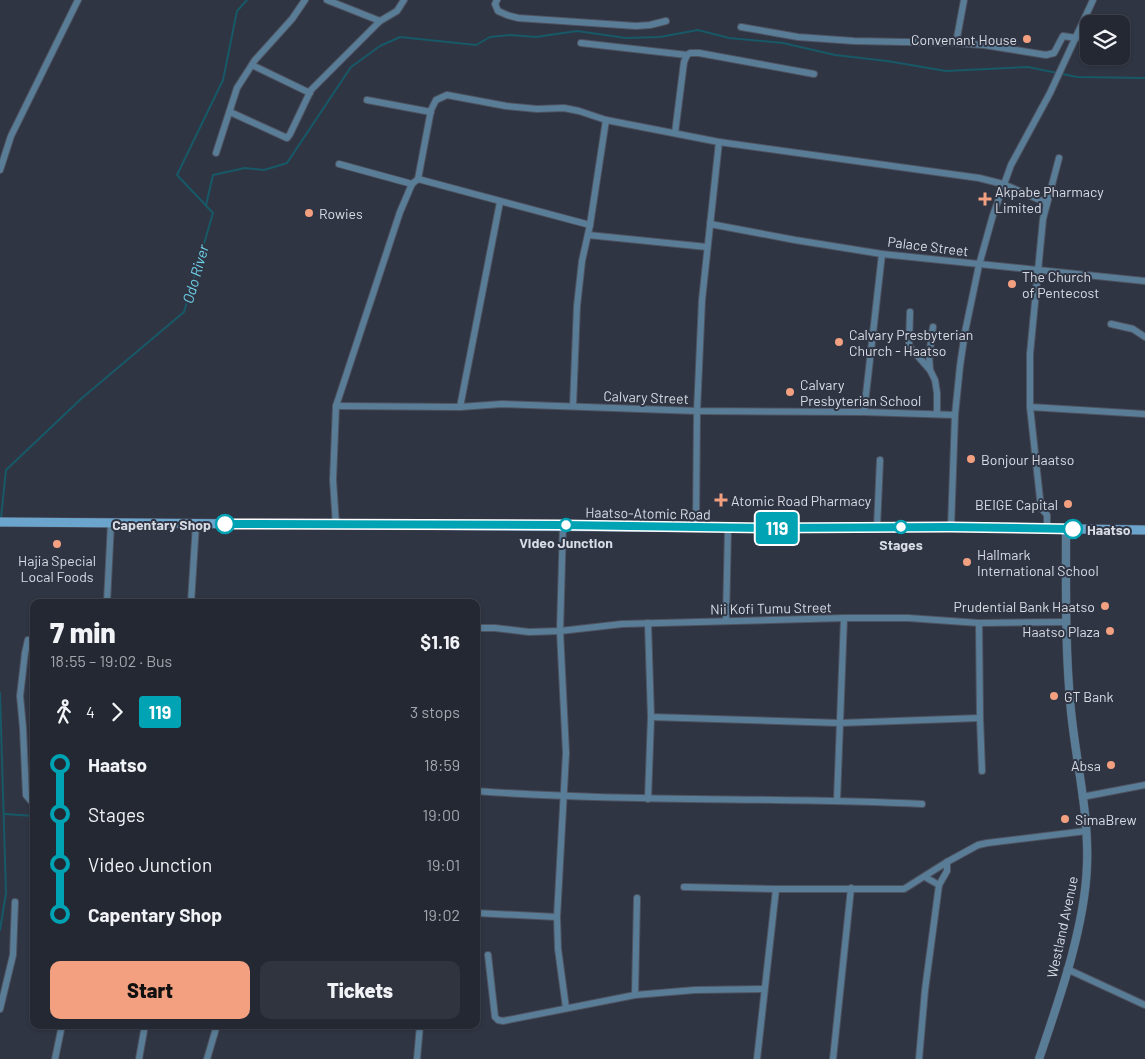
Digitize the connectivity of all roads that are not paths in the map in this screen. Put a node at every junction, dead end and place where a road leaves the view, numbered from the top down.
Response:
1 (78, 0) edge
2 (305, 0) edge
3 (327, 0) edge
4 (404, 0) edge
5 (496, 0) edge
6 (964, 0) edge
7 (1093, 0) edge
8 (380, 21) junction
9 (666, 21) dead end
10 (741, 27) dead end
11 (1076, 38) junction
12 (581, 43) dead end
13 (956, 43) junction
14 (686, 55) junction
15 (252, 65) junction
16 (814, 74) dead end
17 (310, 93) junction
18 (368, 100) dead end
19 (230, 112) junction
20 (431, 112) junction
21 (606, 120) junction
22 (675, 133) junction
23 (719, 142) junction
24 (216, 153) dead end
25 (1059, 158) dead end
26 (339, 164) dead end
27 (0, 170) edge
28 (415, 182) junction
29 (1003, 184) junction
30 (500, 202) junction
31 (1047, 203) junction
32 (710, 224) junction
33 (590, 225) junction
34 (588, 235) junction
35 (707, 247) junction
36 (882, 254) junction
37 (979, 265) junction
38 (1038, 271) junction
39 (1145, 280) edge
40 (910, 312) dead end
41 (1111, 324) dead end
42 (933, 327) dead end
43 (1145, 337) edge
44 (930, 370) junction
45 (336, 406) junction
46 (573, 406) junction
47 (460, 407) junction
48 (1030, 407) junction
49 (697, 411) junction
50 (864, 412) junction
51 (936, 414) junction
52 (1145, 414) edge
53 (955, 415) junction
54 (880, 460) dead end
55 (0, 522) edge
56 (111, 523) junction
57 (196, 524) junction
58 (336, 525) junction
59 (563, 525) junction
60 (696, 527) junction
61 (728, 527) junction
62 (877, 527) junction
63 (950, 527) junction
64 (1047, 529) junction
65 (1066, 529) junction
66 (1145, 530) edge
67 (106, 599) edge
68 (191, 599) edge
69 (844, 618) junction
70 (726, 621) junction
71 (1066, 622) junction
72 (648, 623) junction
73 (979, 623) junction
74 (480, 628) edge
75 (560, 631) junction
76 (28, 640) dead end
77 (651, 717) junction
78 (980, 718) junction
79 (840, 723) junction
80 (982, 771) dead end
81 (1145, 784) edge
82 (480, 791) edge
83 (563, 795) junction
84 (1082, 797) junction
85 (648, 799) junction
86 (837, 800) junction
87 (30, 801) edge
88 (922, 804) dead end
89 (1086, 831) junction
90 (947, 862) junction
91 (924, 877) junction
92 (939, 885) junction
93 (684, 887) dead end
94 (851, 888) junction
95 (776, 889) junction
96 (637, 898) dead end
97 (15, 902) dead end
98 (480, 913) edge
99 (557, 917) junction
100 (488, 955) dead end
101 (1067, 969) junction
102 (764, 989) junction
103 (635, 995) junction
104 (1145, 1005) edge
105 (566, 1008) junction
106 (0, 1009) edge
107 (61, 1029) edge
108 (144, 1029) edge
109 (216, 1029) edge
110 (420, 1029) edge
111 (55, 1059) edge
112 (139, 1059) edge
113 (207, 1059) edge
114 (417, 1059) edge
115 (758, 1059) edge
116 (833, 1059) edge
117 (919, 1059) edge
118 (1039, 1059) edge

1 - 27 street
2 - 15 street
3 - 8 street
4 - 8 street
5 - 9 street
6 - 13 street
7 - 11 street
8 - 17 street
10 - 13 street
11 - 13 street
11 - 29 street
12 - 14 street
14 - 16 street
14 - 22 street
15 - 17 street
15 - 19 street
17 - 19 street
18 - 20 street
19 - 24 street
20 - 21 street
20 - 28 street
21 - 22 street
21 - 33 street
22 - 23 street
23 - 29 street
23 - 32 street
25 - 31 street
26 - 28 street
28 - 30 street
28 - 45 street
29 - 31 street
29 - 37 street
30 - 33 street
30 - 47 street
31 - 38 street
32 - 35 street
32 - 36 street, Palace Street
33 - 34 street
34 - 35 street
34 - 46 street
35 - 49 street
36 - 37 street, Palace Street
36 - 50 street
37 - 38 street, Palace Street
37 - 53 street
38 - 39 street, Palace Street
38 - 48 street
40 - 44 street
41 - 43 street
42 - 44 street
44 - 51 street
45 - 47 street, Calvary Street
45 - 58 street
46 - 47 street, Calvary Street
46 - 49 street, Calvary Street
48 - 52 street
48 - 64 street
49 - 50 street, Calvary Street
49 - 60 street
50 - 51 street, Calvary Street
51 - 53 street, Calvary Street
53 - 63 street
54 - 62 street
55 - 56 main road, Haatso-Atomic Road
56 - 57 main road, Haatso-Atomic Road
56 - 67 street
57 - 58 main road, Haatso-Atomic Road
57 - 68 street
58 - 59 main road, Haatso-Atomic Road
59 - 60 main road, Haatso-Atomic Road
59 - 75 street
60 - 61 main road, Haatso-Atomic Road
61 - 62 main road, Haatso-Atomic Road
61 - 70 street
62 - 63 main road, Haatso-Atomic Road
63 - 64 main road, Haatso-Atomic Road
64 - 65 main road, Haatso-Atomic Road
65 - 66 main road, Haatso-Atomic Road
65 - 71 street, Westland Avenue
69 - 70 street, Nii Kofi Tumu Street
69 - 73 street, Nii Kofi Tumu Street
69 - 79 street
70 - 72 street, Nii Kofi Tumu Street
71 - 73 street, Nii Kofi Tumu Street
71 - 84 street, Westland Avenue
72 - 75 street, Nii Kofi Tumu Street
72 - 77 street
73 - 78 street
74 - 75 street, Nii Kofi Tumu Street
75 - 83 street
76 - 87 street
77 - 79 street
77 - 85 street
78 - 79 street
78 - 80 street
79 - 86 street
81 - 84 street
82 - 83 street
83 - 85 street
83 - 99 street
84 - 89 street, Westland Avenue
85 - 86 street
86 - 88 street
89 - 90 street
89 - 101 street, Westland Avenue
90 - 91 street
90 - 92 street
91 - 92 street
91 - 94 street
92 - 117 street
93 - 95 street
94 - 95 street
94 - 116 street
95 - 102 street
96 - 103 street
97 - 106 street
98 - 99 street
99 - 105 street
100 - 105 street
101 - 104 street
101 - 118 street, Westland Avenue
102 - 103 street
102 - 115 street
103 - 105 street
107 - 111 street
108 - 112 street
109 - 113 street
110 - 114 street

